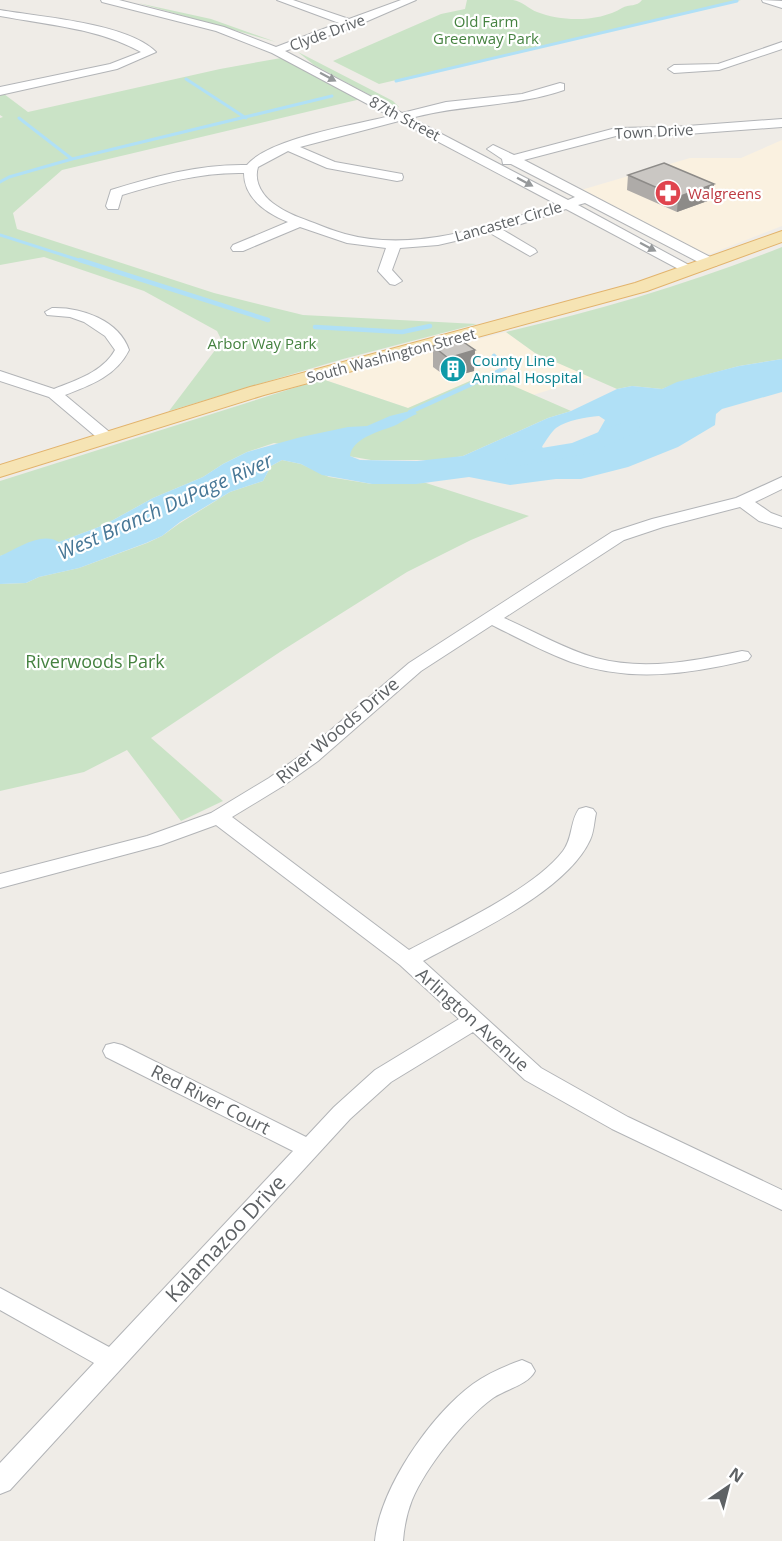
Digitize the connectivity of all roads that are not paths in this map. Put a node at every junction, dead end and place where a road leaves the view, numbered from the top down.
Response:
1 (146, 0) edge
2 (282, 0) edge
3 (411, 0) edge
4 (767, 0) edge
5 (123, 1) edge
6 (782, 5) edge
7 (101, 9) edge
8 (0, 13) edge
9 (352, 24) junction
10 (76, 25) junction
11 (782, 45) edge
12 (293, 46) junction
13 (276, 51) junction
14 (310, 54) dead end
15 (674, 69) dead end
16 (560, 87) dead end
17 (0, 91) edge
18 (401, 101) dead end
19 (422, 112) junction
20 (403, 117) junction
21 (440, 122) dead end
22 (782, 123) edge
23 (477, 141) dead end
24 (290, 147) junction
25 (513, 159) junction
26 (494, 165) junction
27 (251, 169) junction
28 (398, 177) dead end
29 (586, 198) junction
30 (567, 204) junction
31 (113, 206) dead end
32 (299, 222) junction
33 (492, 228) junction
34 (782, 236) edge
35 (394, 244) junction
36 (238, 248) dead end
37 (530, 252) dead end
38 (711, 263) junction
39 (691, 270) junction
40 (395, 281) dead end
41 (52, 312) dead end
42 (0, 376) edge
43 (54, 394) junction
44 (106, 438) junction
45 (0, 471) edge
46 (782, 482) edge
47 (742, 501) junction
48 (782, 523) edge
49 (492, 619) junction
50 (742, 656) dead end
51 (586, 813) dead end
52 (218, 817) junction
53 (0, 881) edge
54 (408, 960) junction
55 (473, 1021) junction
56 (114, 1051) dead end
57 (308, 1148) junction
58 (782, 1201) edge
59 (0, 1298) edge
60 (112, 1361) junction
61 (522, 1371) dead end
62 (0, 1482) edge
63 (389, 1541) edge

1 - 12 street
2 - 9 street
3 - 9 street, Clyde Drive
4 - 6 street
5 - 7 street
5 - 13 street, 87th Street
7 - 10 street
8 - 10 street
9 - 12 street, Clyde Drive
10 - 17 street
11 - 15 street
12 - 13 street, Clyde Drive
12 - 14 street
13 -> 20 street, 87th Street
16 - 19 street
18 - 19 street, 87th Street
19 - 20 street
19 - 21 street, 87th Street
20 - 24 street
20 - 26 street, 87th Street
22 - 25 street, Town Drive
23 - 25 street
24 - 27 street
24 - 28 street
25 - 26 street, Town Drive
25 - 29 street
26 -> 30 street, 87th Street
27 - 31 street
27 - 32 street, Lancaster Circle
29 - 30 street, Lancaster Circle
29 - 38 street
30 - 33 street, Lancaster Circle
30 -> 39 street, 87th Street
32 - 35 street, Lancaster Circle
32 - 36 street
33 - 35 street, Lancaster Circle
33 - 37 street
34 - 38 main road, South Washington Street
35 - 40 street
38 - 39 main road, South Washington Street
39 - 44 main road, South Washington Street
41 - 43 street
42 - 43 street
43 - 44 street
44 - 45 main road, South Washington Street
46 - 47 street, River Woods Drive
47 - 48 street
47 - 49 street, River Woods Drive
49 - 50 street
49 - 52 street, River Woods Drive
51 - 54 street
52 - 53 street, River Woods Drive
52 - 54 street, Arlington Avenue
54 - 55 street, Arlington Avenue
55 - 57 street, Kalamazoo Drive
55 - 58 street, Arlington Avenue
56 - 57 street, Red River Court
57 - 60 street, Kalamazoo Drive
59 - 60 street
60 - 62 street, Kalamazoo Drive
61 - 63 street

